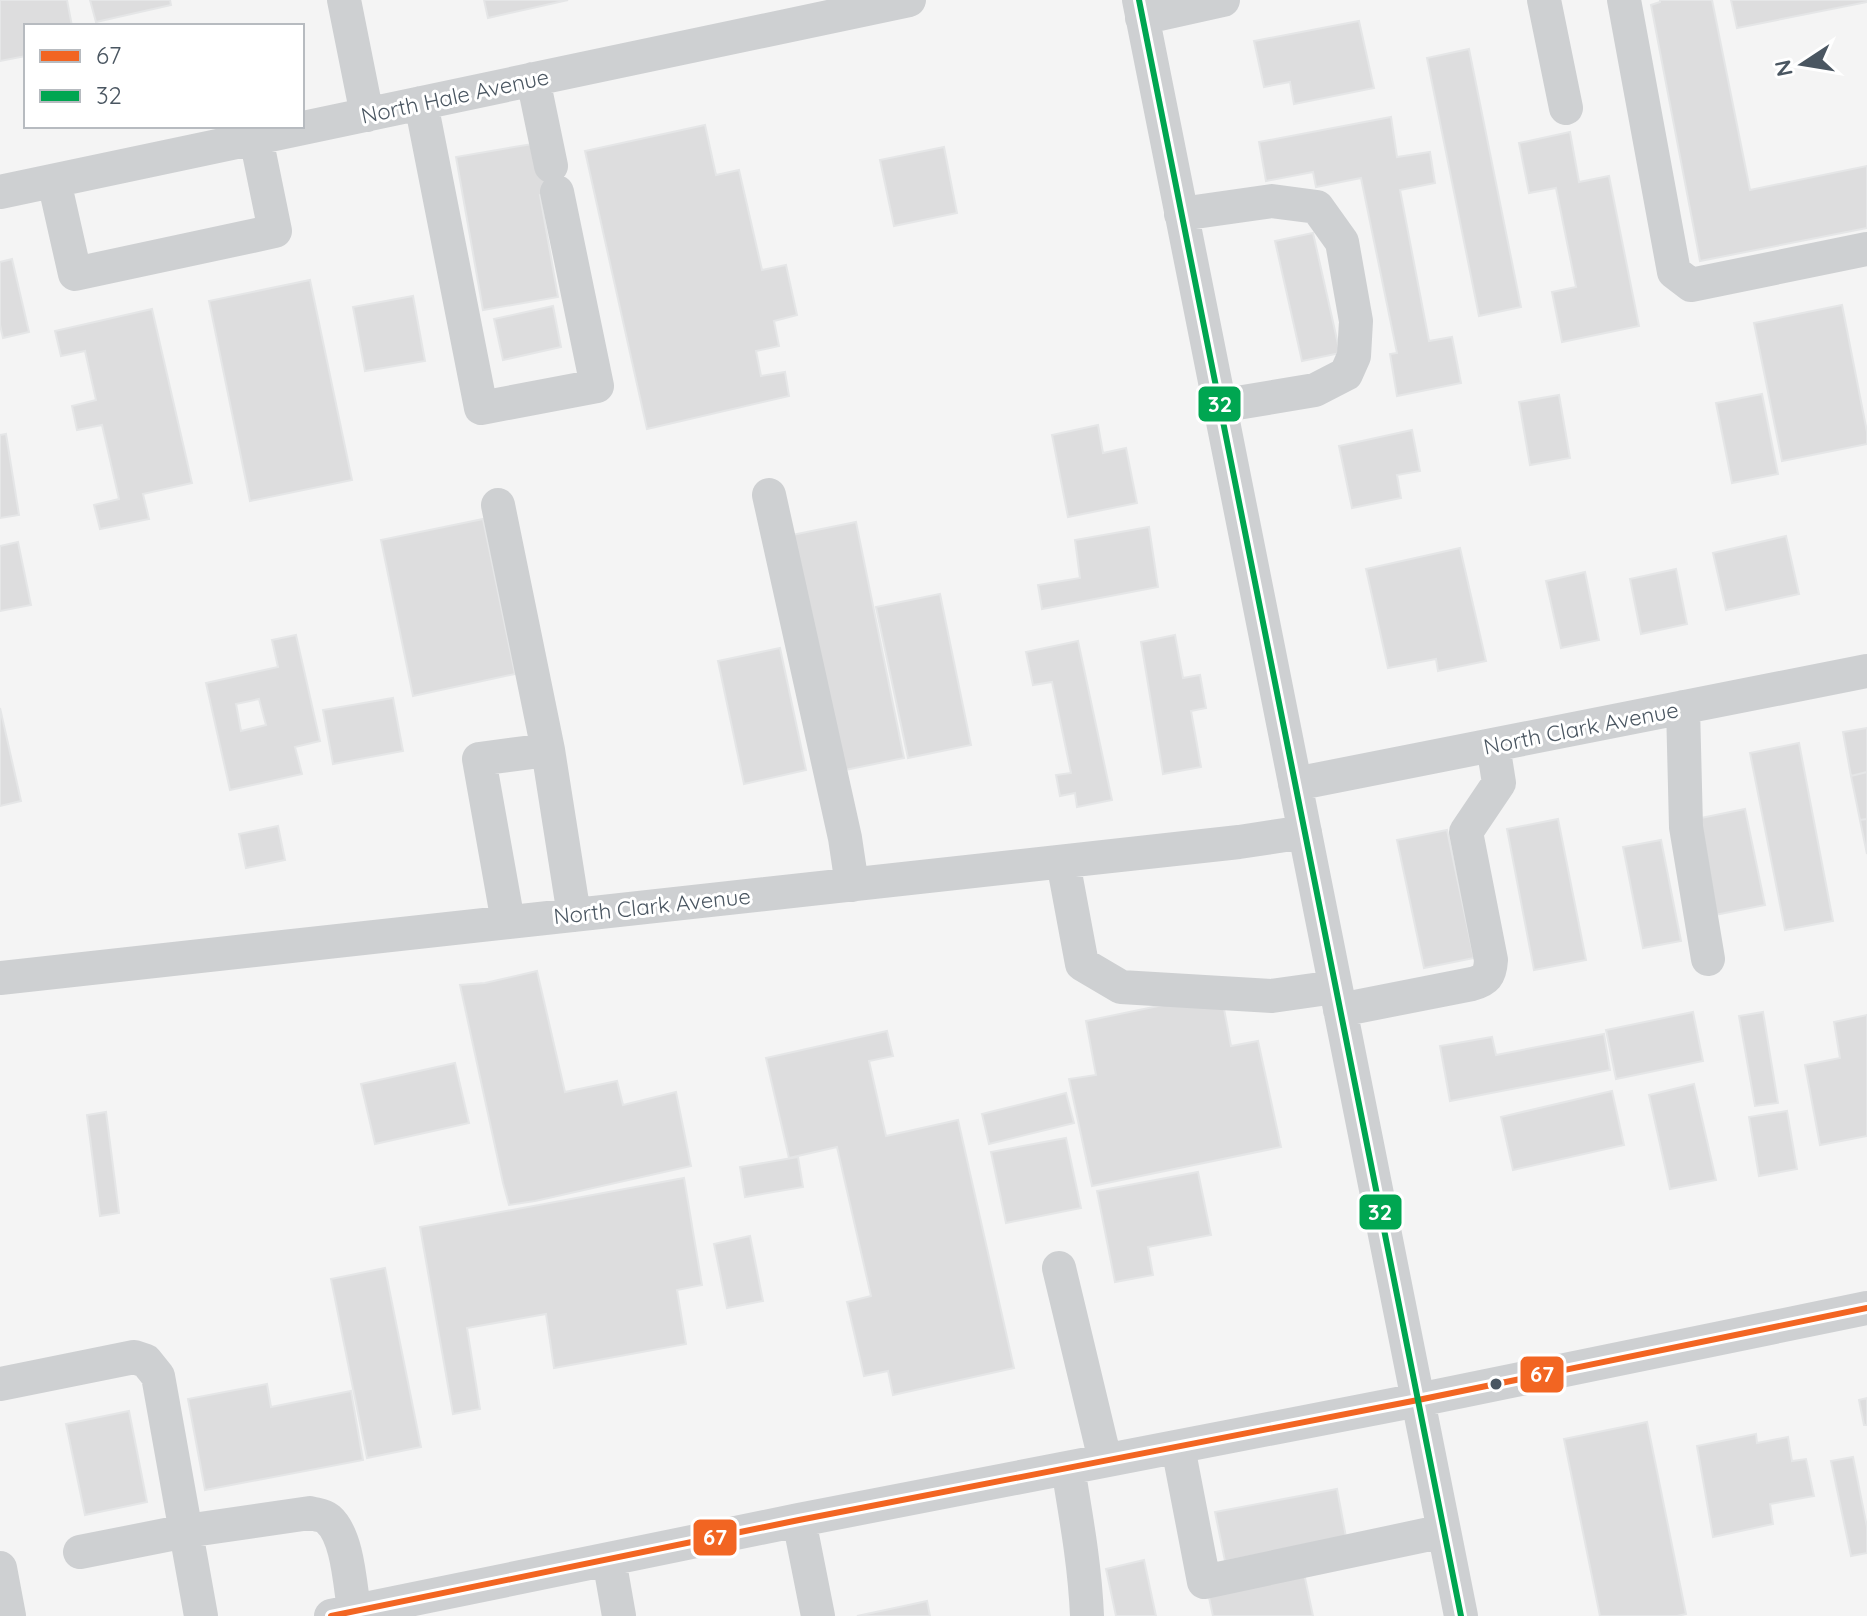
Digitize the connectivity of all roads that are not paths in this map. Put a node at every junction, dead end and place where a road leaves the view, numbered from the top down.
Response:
1 (344, 0) edge
2 (909, 0) edge
3 (1223, 0) edge
4 (1544, 0) edge
5 (1624, 0) edge
6 (1140, 9) edge
7 (533, 79) junction
8 (421, 103) junction
9 (1566, 108) dead end
10 (367, 115) junction
11 (256, 138) junction
12 (54, 181) junction
13 (0, 192) edge
14 (1181, 214) junction
15 (1867, 249) edge
16 (1219, 406) junction
17 (769, 495) dead end
18 (498, 505) dead end
19 (1867, 671) edge
20 (1683, 707) junction
21 (1493, 745) junction
22 (548, 750) junction
23 (1295, 784) junction
24 (1305, 832) junction
25 (1063, 862) junction
26 (852, 885) junction
27 (574, 915) junction
28 (508, 922) junction
29 (1708, 959) dead end
30 (0, 978) edge
31 (1338, 998) junction
32 (1059, 1268) dead end
33 (1867, 1308) edge
34 (0, 1384) edge
35 (1418, 1400) junction
36 (1178, 1447) junction
37 (1105, 1460) junction
38 (1068, 1468) junction
39 (799, 1520) junction
40 (186, 1531) junction
41 (1444, 1531) junction
42 (80, 1552) dead end
43 (609, 1559) junction
44 (0, 1568) edge
45 (347, 1614) edge
46 (9, 1616) edge
47 (201, 1616) edge
48 (619, 1616) edge
49 (818, 1616) edge
50 (1087, 1616) edge
51 (1461, 1616) edge

1 - 10 street
2 - 7 street, North Hale Avenue
3 - 6 street
4 - 9 street
5 - 15 street
6 - 14 street
7 - 8 street, North Hale Avenue
7 - 8 street
8 - 10 street, North Hale Avenue
10 - 11 street, North Hale Avenue
11 - 12 street, North Hale Avenue
11 - 12 street
12 - 13 street, North Hale Avenue
14 - 16 street
14 - 16 street
16 - 23 street
17 - 26 street
18 - 22 street
19 - 20 street, North Clark Avenue
20 - 21 street, North Clark Avenue
20 - 29 street
21 - 23 street, North Clark Avenue
21 - 31 street
22 - 27 street
22 - 28 street
23 - 24 street
24 - 25 street, North Clark Avenue
24 - 31 street
25 - 26 street, North Clark Avenue
25 - 31 street
26 - 27 street, North Clark Avenue
27 - 28 street, North Clark Avenue
28 - 30 street, North Clark Avenue
31 - 35 street
32 - 37 street
33 - 35 street
34 - 40 street
35 - 36 street
35 - 41 street
36 - 37 street
36 - 41 street
37 - 38 street
38 - 39 street
38 - 50 street
39 - 43 street
39 - 49 street
40 - 42 street
40 - 45 street
40 - 47 street
41 - 51 street
43 - 45 street
43 - 48 street
44 - 46 street

